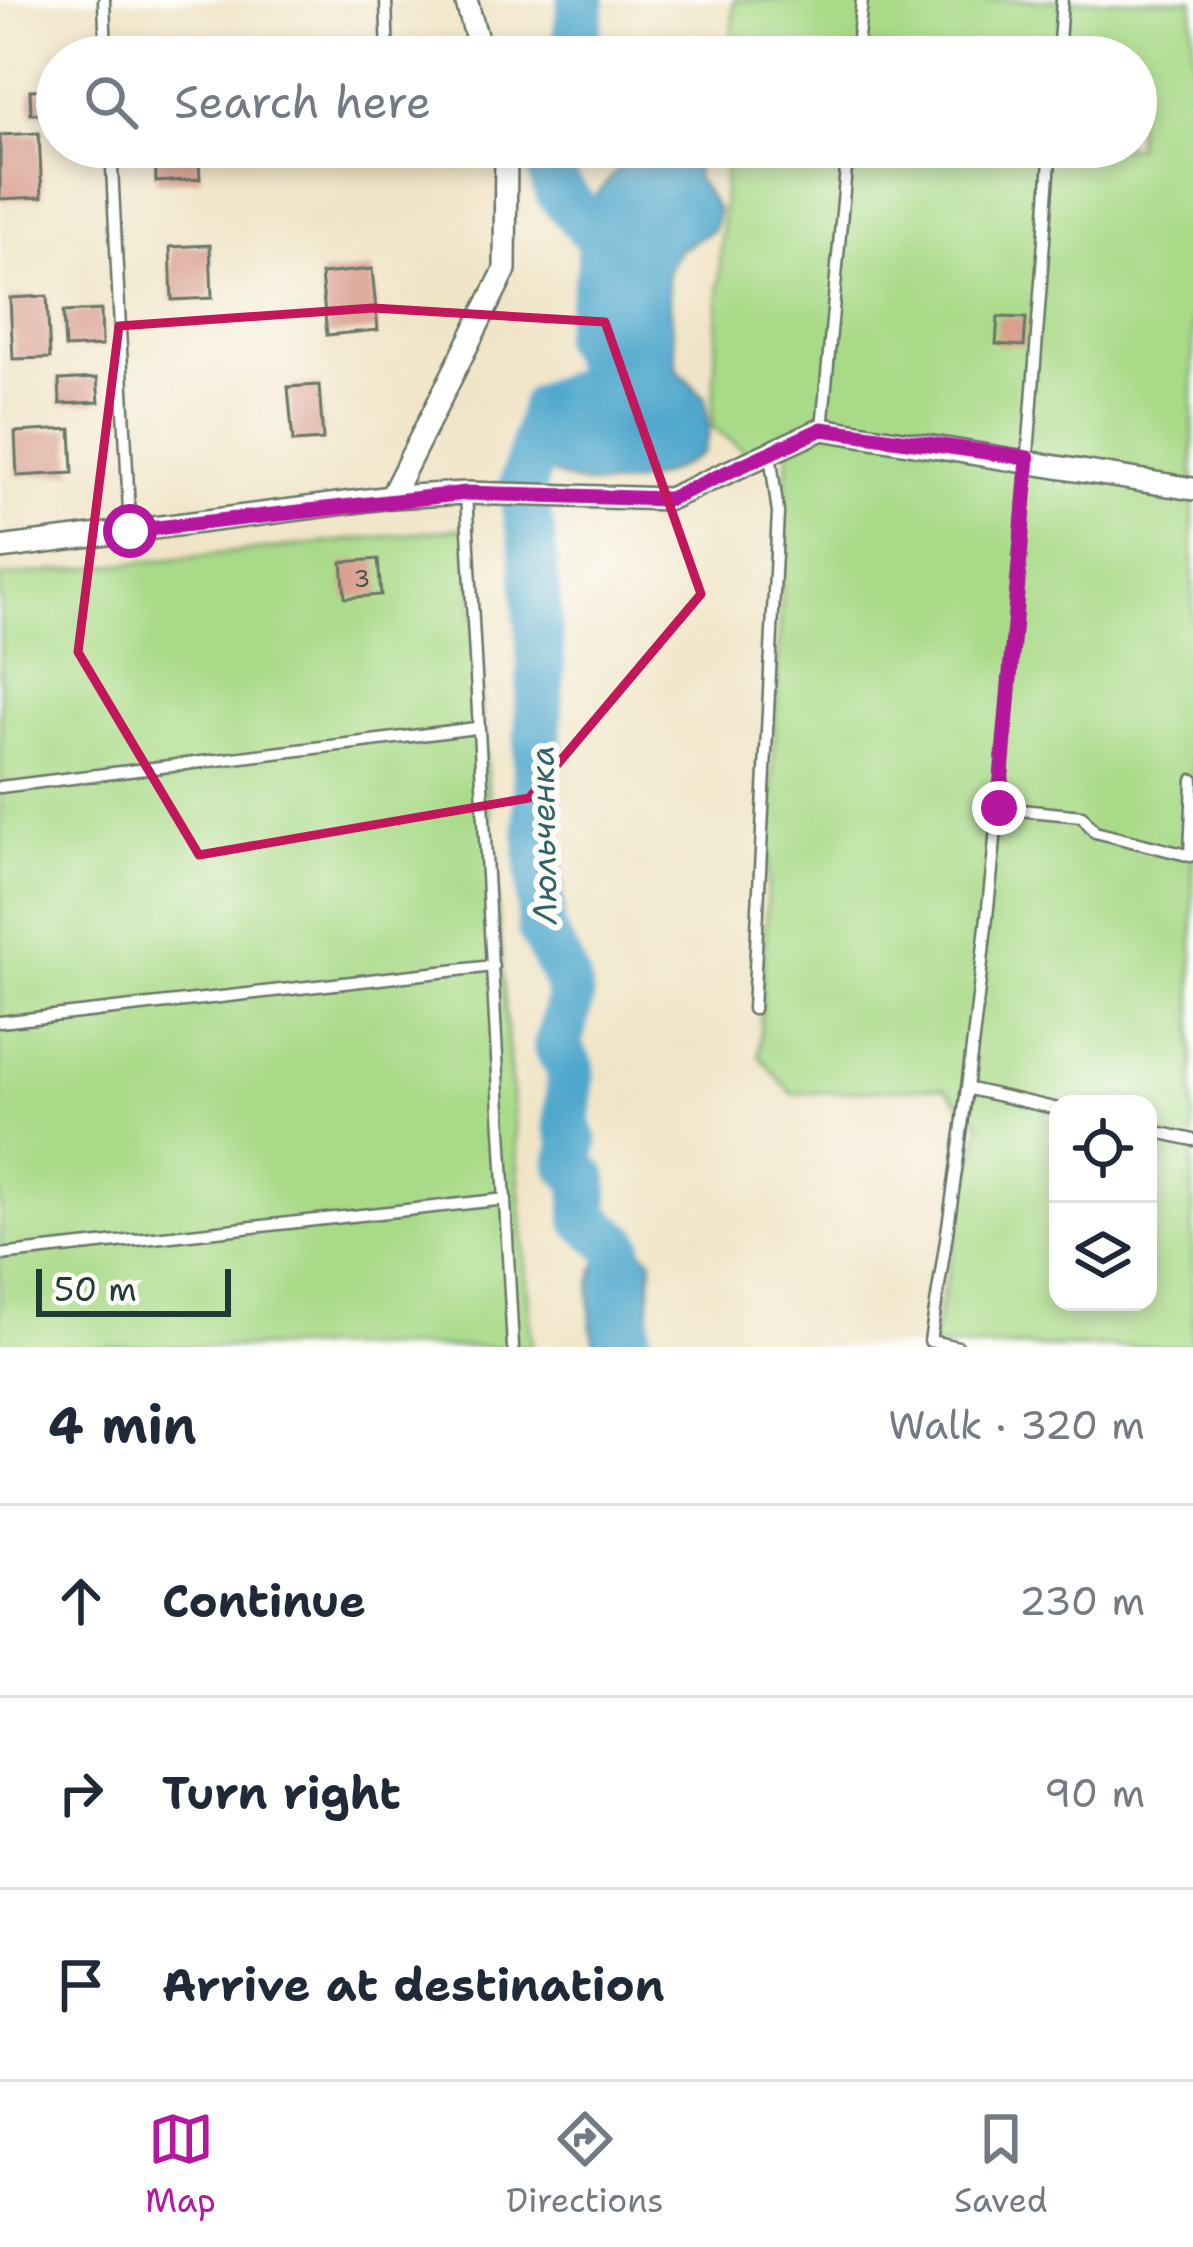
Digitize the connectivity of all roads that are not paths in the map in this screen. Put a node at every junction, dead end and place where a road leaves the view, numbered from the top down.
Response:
1 (104, 0) edge
2 (386, 0) edge
3 (466, 0) edge
4 (862, 0) edge
5 (1062, 0) edge
6 (105, 36) edge
7 (387, 36) edge
8 (476, 36) edge
9 (858, 36) edge
10 (1059, 36) edge
11 (112, 168) edge
12 (506, 168) edge
13 (846, 168) edge
14 (1049, 168) edge
15 (822, 429) junction
16 (770, 450) junction
17 (1028, 458) junction
18 (1193, 490) edge
19 (466, 493) junction
20 (391, 497) junction
21 (130, 531) junction
22 (0, 548) edge
23 (476, 728) junction
24 (1193, 780) edge
25 (0, 787) edge
26 (999, 808) junction
27 (1190, 856) edge
28 (493, 966) junction
29 (753, 1009) dead end
30 (0, 1022) edge
31 (970, 1089) junction
32 (1049, 1107) edge
33 (1157, 1132) edge
34 (1193, 1140) edge
35 (506, 1199) junction
36 (0, 1255) edge
37 (513, 1347) edge
38 (958, 1347) edge

1 - 6 lane
2 - 7 lane
3 - 8 street
4 - 9 lane
5 - 10 lane
11 - 21 lane
12 - 20 street
13 - 15 lane
14 - 17 lane
15 - 16 street
15 - 17 street
16 - 19 street
16 - 29 lane
17 - 18 street
17 - 26 lane
19 - 20 street
19 - 23 lane
20 - 21 street
21 - 22 street
23 - 25 lane
23 - 28 lane
24 - 27 lane
26 - 27 lane
26 - 31 lane
28 - 30 lane
28 - 35 lane
31 - 32 lane
31 - 38 lane
33 - 34 lane
35 - 36 lane
35 - 37 lane

